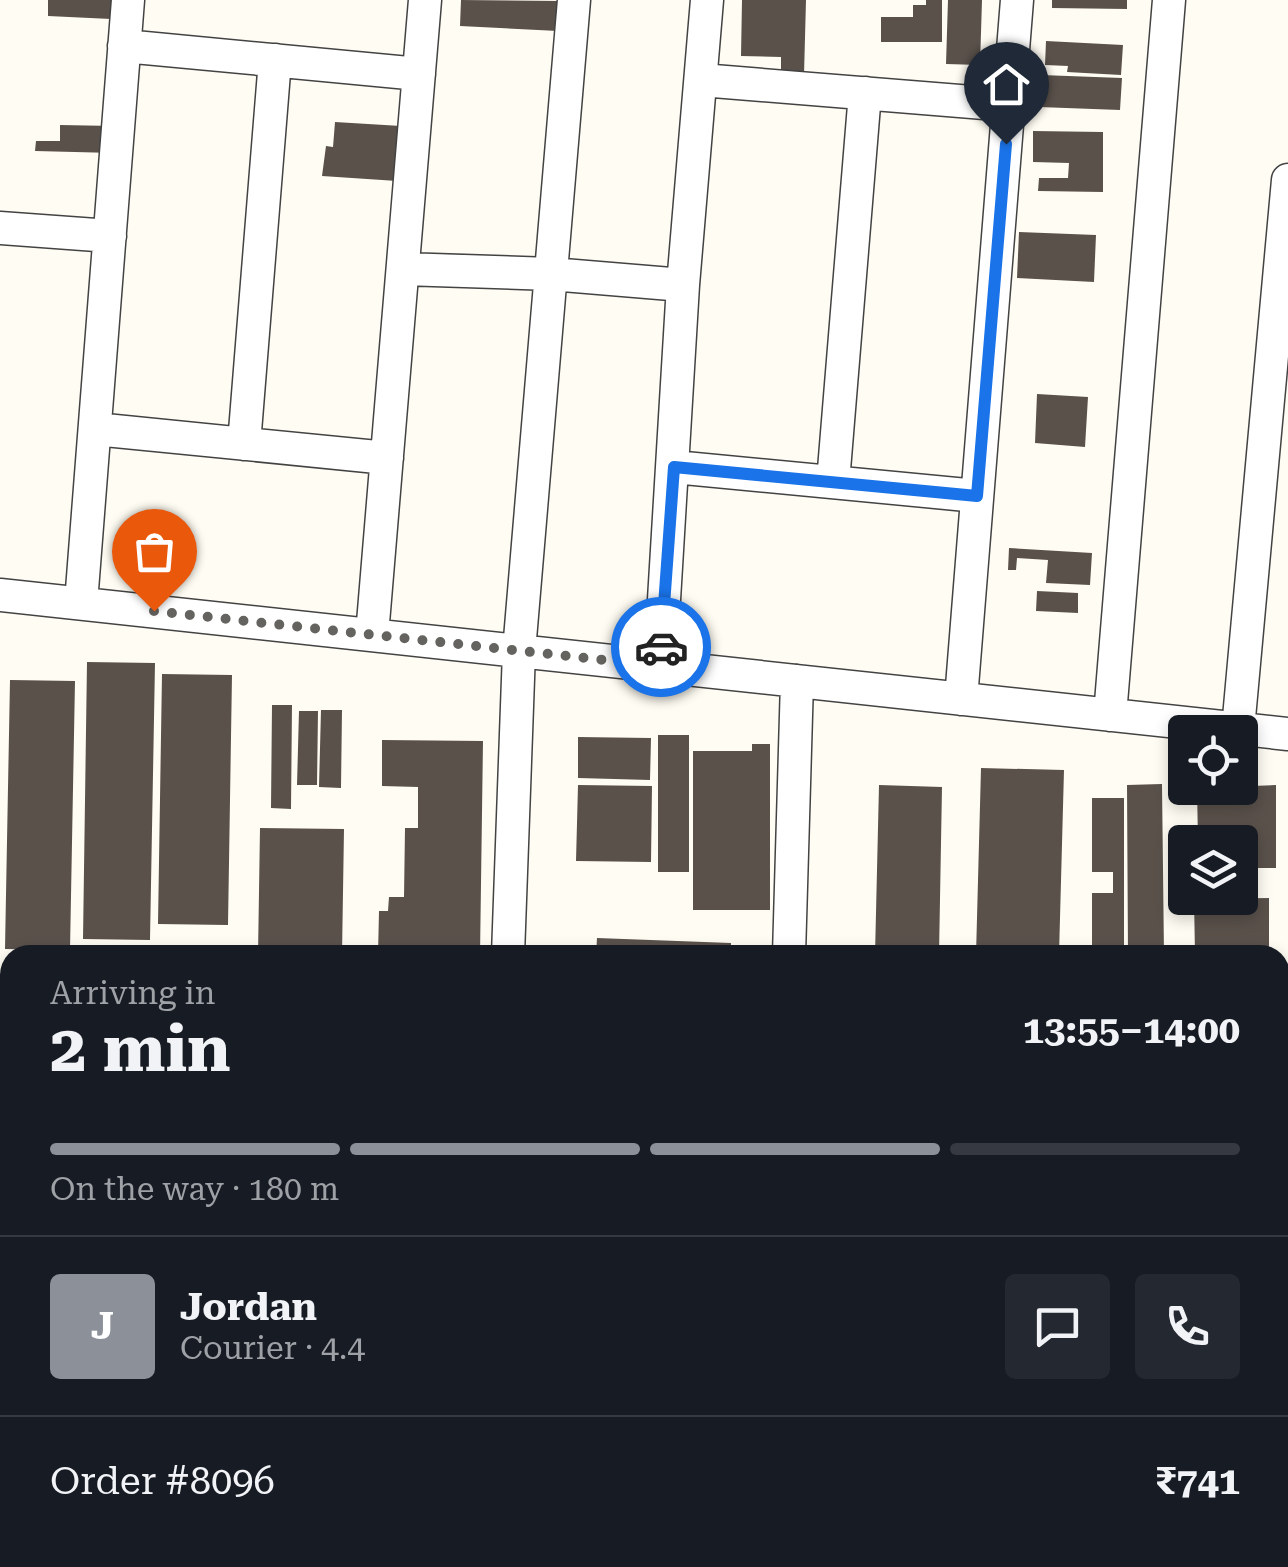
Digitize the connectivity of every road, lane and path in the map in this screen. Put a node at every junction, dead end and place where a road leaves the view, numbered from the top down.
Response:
1 (128, 0) edge
2 (426, 0) edge
3 (574, 0) edge
4 (706, 0) edge
5 (1017, 0) edge
6 (1169, 0) edge
7 (124, 46) junction
8 (275, 60) junction
9 (419, 74) junction
10 (701, 80) junction
11 (865, 94) junction
12 (1009, 105) junction
13 (1288, 180) edge
14 (0, 228) edge
15 (110, 236) junction
16 (403, 269) junction
17 (551, 274) junction
18 (682, 285) junction
19 (95, 429) junction
20 (244, 444) junction
21 (387, 458) junction
22 (674, 467) junction
23 (833, 482) junction
24 (977, 496) junction
25 (1273, 511) edge
26 (0, 594) edge
27 (82, 603) junction
28 (372, 635) junction
29 (519, 651) junction
30 (660, 666) junction
31 (797, 681) junction
32 (961, 699) junction
33 (1110, 715) junction
34 (1240, 715) edge
35 (1168, 721) edge
36 (1258, 730) edge
37 (1288, 734) edge
38 (508, 945) edge
39 (789, 945) edge

1 - 7 street
2 - 9 street
3 - 17 street
4 - 10 street
5 - 12 street
6 - 33 street
7 - 8 street
7 - 15 street
8 - 9 street
8 - 20 street
9 - 16 street
10 - 11 street
10 - 18 street
11 - 12 street
11 - 23 street
12 - 24 street
13 - 25 street
14 - 15 street
15 - 19 street
16 - 17 street
16 - 21 street
17 - 18 street
17 - 29 street
18 - 22 street
19 - 20 street
19 - 27 street
20 - 21 street
21 - 28 street
22 - 23 street
22 - 30 street
23 - 24 street
24 - 32 street
25 - 34 street
26 - 27 street
27 - 28 street
28 - 29 street
29 - 30 street
29 - 38 street
30 - 31 street
31 - 32 street
31 - 39 street
32 - 33 street
33 - 35 street
36 - 37 street

